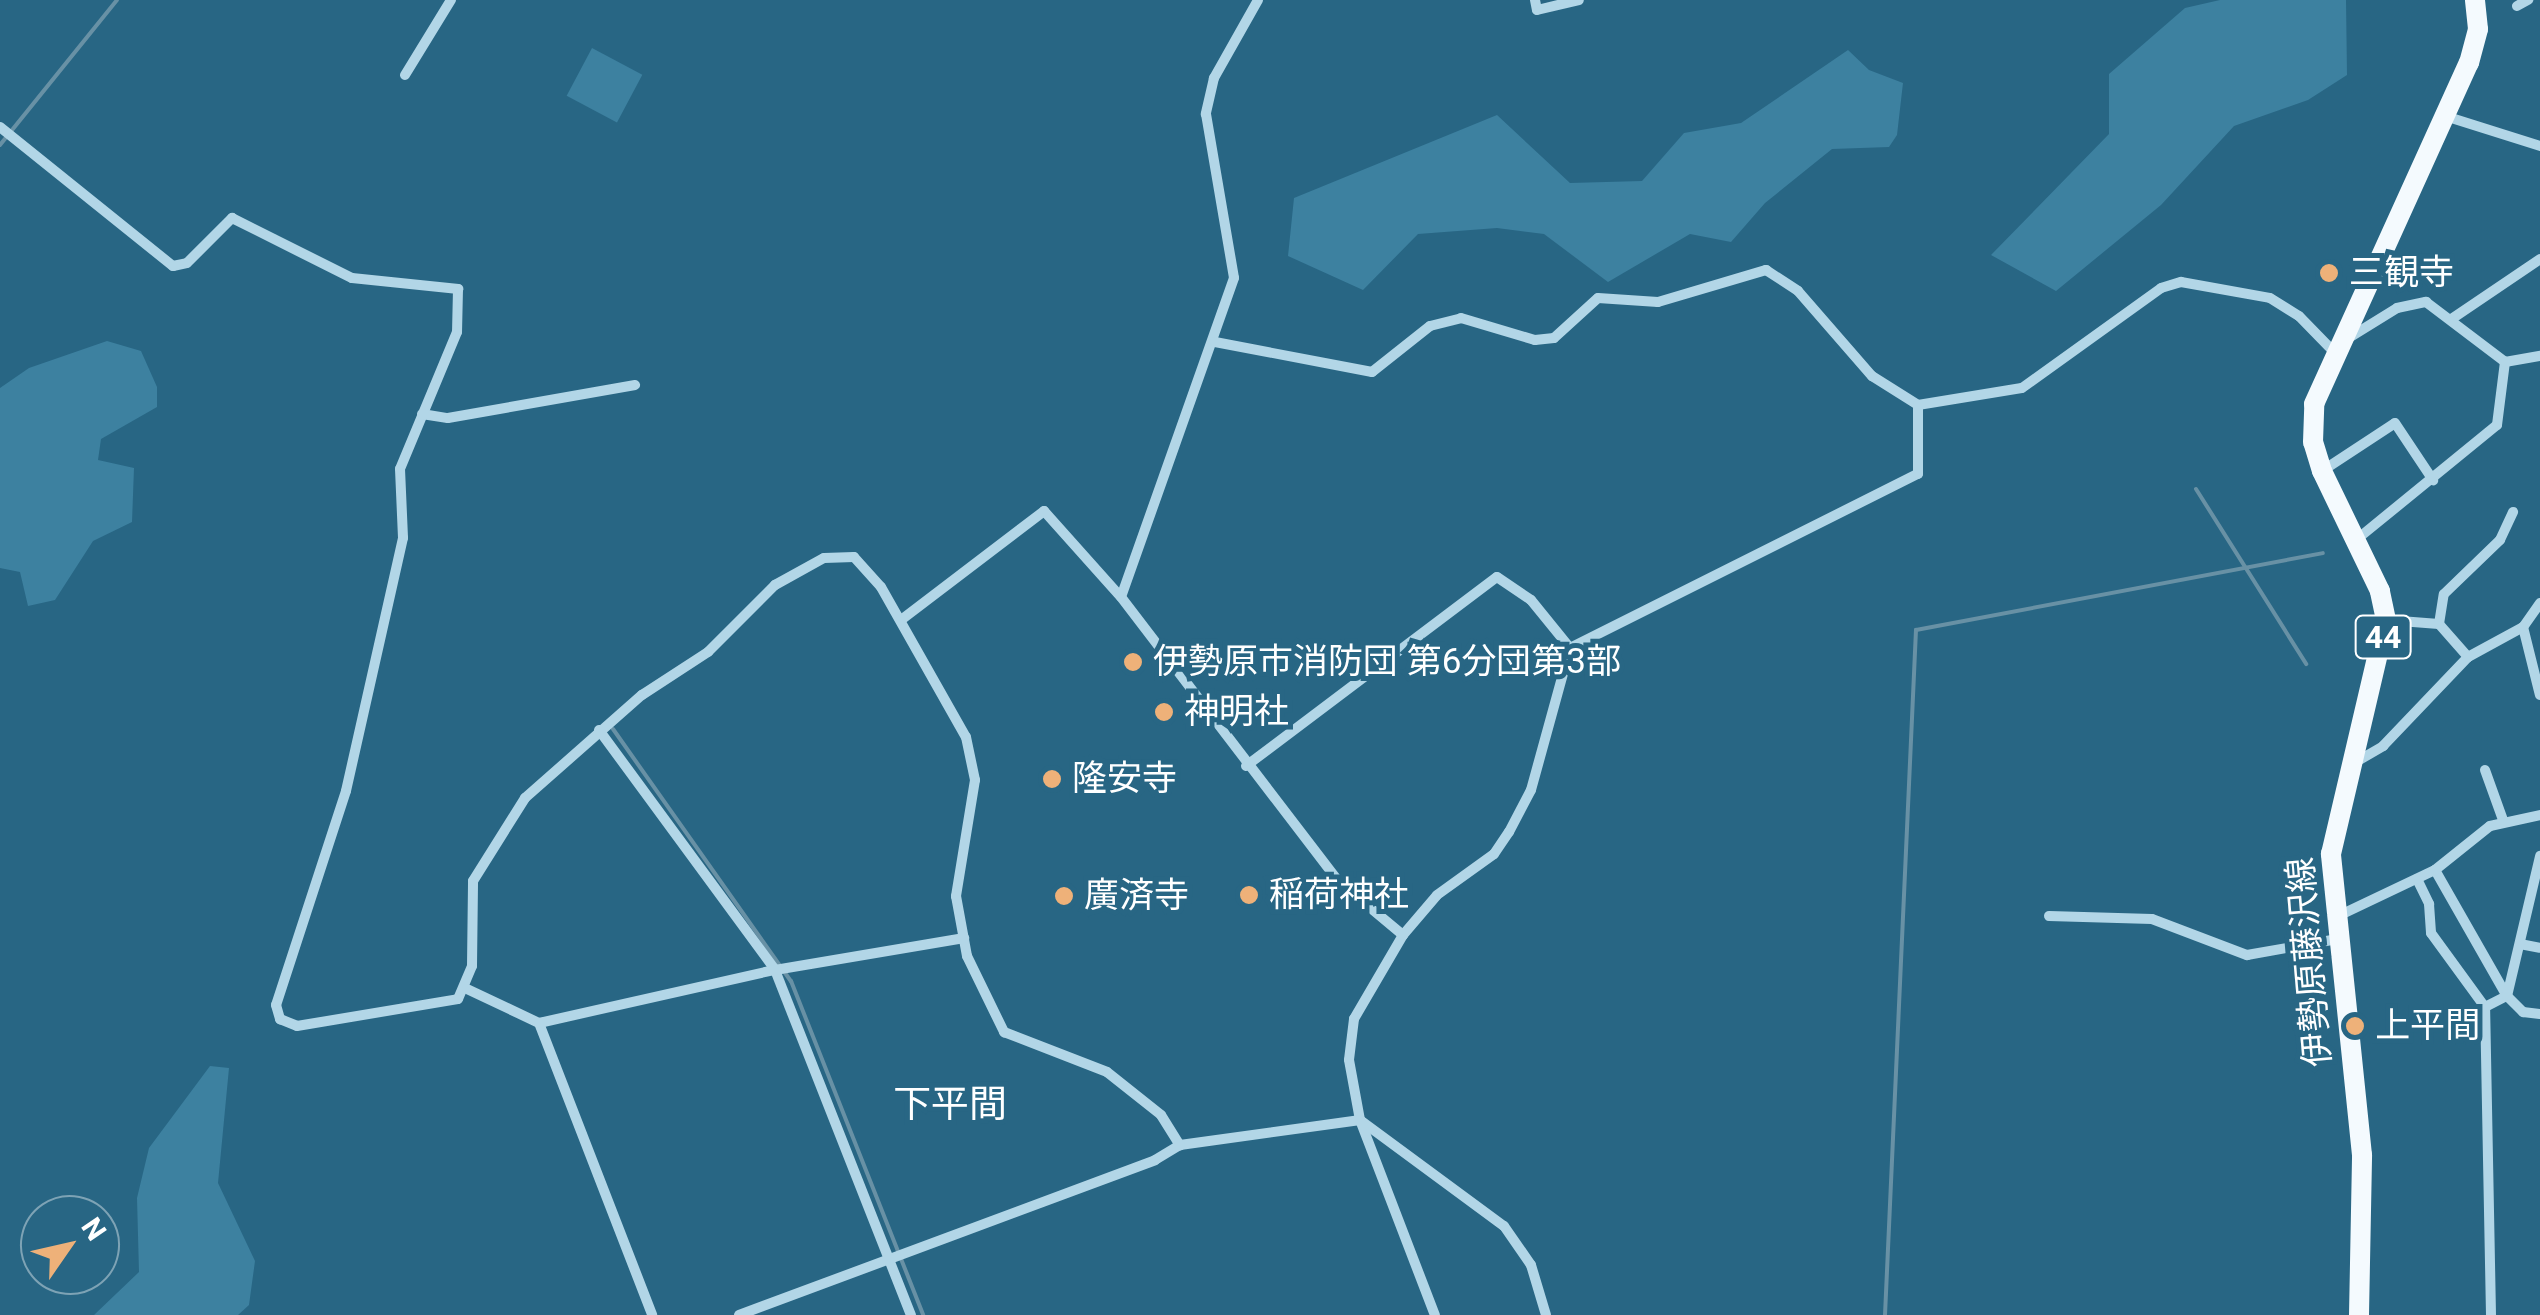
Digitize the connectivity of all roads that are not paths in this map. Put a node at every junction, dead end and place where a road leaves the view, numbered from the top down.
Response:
1 (451, 0) edge
2 (1258, 0) edge
3 (1535, 0) edge
4 (1578, 0) edge
5 (2475, 0) edge
6 (2528, 0) edge
7 (2516, 6) dead end
8 (405, 75) dead end
9 (2444, 116) junction
10 (0, 126) edge
11 (2540, 146) edge
12 (2540, 260) edge
13 (2452, 318) junction
14 (1214, 342) junction
15 (2339, 345) junction
16 (2540, 356) edge
17 (2505, 362) junction
18 (636, 385) dead end
19 (1918, 404) junction
20 (422, 414) junction
21 (2322, 471) junction
22 (2433, 480) junction
23 (2496, 515) dead end
24 (2356, 540) junction
25 (1121, 597) junction
26 (2540, 603) edge
27 (901, 620) junction
28 (2386, 620) junction
29 (2439, 624) junction
30 (2523, 626) junction
31 (1570, 648) junction
32 (2537, 651) edge
33 (2468, 658) junction
34 (2540, 695) edge
35 (599, 730) junction
36 (2352, 764) junction
37 (1246, 766) junction
38 (2485, 770) dead end
39 (2540, 815) edge
40 (2502, 820) junction
41 (2540, 856) edge
42 (2435, 870) junction
43 (2417, 879) junction
44 (2538, 879) edge
45 (2049, 916) dead end
46 (2336, 917) junction
47 (1403, 934) junction
48 (964, 938) junction
49 (2338, 940) junction
50 (2520, 944) junction
51 (2540, 948) edge
52 (775, 970) junction
53 (468, 989) junction
54 (2507, 996) junction
55 (2485, 1006) junction
56 (2540, 1014) edge
57 (539, 1023) junction
58 (1360, 1120) junction
59 (1180, 1145) junction
60 (888, 1257) junction
61 (652, 1315) edge
62 (739, 1315) edge
63 (911, 1315) edge
64 (1436, 1315) edge
65 (1546, 1315) edge
66 (2358, 1315) edge
67 (2492, 1315) edge

1 - 8 street
2 - 14 street
3 - 4 street
5 - 9 main road, 44
6 - 7 street
9 - 11 street
9 - 15 main road, 44
10 - 20 street
12 - 13 street
13 - 15 street
13 - 17 street
14 - 19 street
14 - 25 street
15 - 19 street
15 - 21 main road, 44
16 - 17 street
17 - 22 street
18 - 20 street
19 - 31 street
20 - 53 street
21 - 22 street
21 - 24 main road, 44
22 - 24 street
23 - 29 street
24 - 28 main road, 44
25 - 27 street
25 - 37 street
26 - 30 street
27 - 35 street
27 - 48 street
28 - 29 street
28 - 36 main road, 伊勢原藤沢線 / 44
29 - 33 street
30 - 32 street
30 - 33 street
31 - 37 street
31 - 47 street
32 - 34 street
33 - 36 street
35 - 52 street
35 - 53 street
36 - 46 main road, 伊勢原藤沢線 / 44
37 - 47 street
38 - 40 street
39 - 40 street
40 - 42 street
41 - 44 street
42 - 43 street
42 - 54 street
43 - 46 street
43 - 55 street
44 - 50 street
45 - 49 street
46 - 49 main road, 伊勢原藤沢線 / 44
47 - 58 street
48 - 52 street
48 - 59 street
49 - 66 main road, 伊勢原藤沢線 / 44
50 - 51 street
50 - 54 street
52 - 57 street
52 - 60 street
53 - 57 street
54 - 55 street
54 - 56 street
55 - 67 street
57 - 61 street
58 - 59 street
58 - 64 street
58 - 65 street
59 - 60 street
60 - 62 street
60 - 63 street

